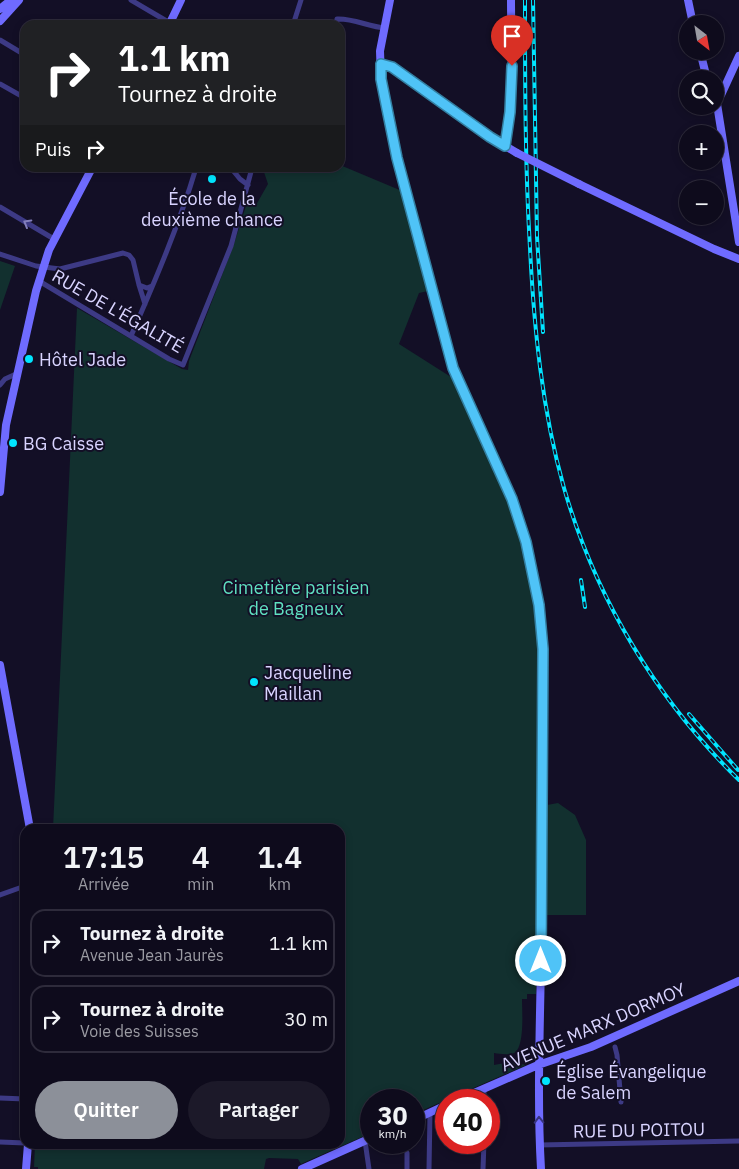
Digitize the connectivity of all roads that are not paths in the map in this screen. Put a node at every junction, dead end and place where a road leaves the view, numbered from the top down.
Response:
1 (11, 0) edge
2 (20, 0) edge
3 (131, 0) edge
4 (181, 0) edge
5 (301, 0) edge
6 (390, 0) edge
7 (511, 0) edge
8 (688, 0) edge
9 (0, 8) edge
10 (691, 15) edge
11 (164, 20) edge
12 (172, 20) edge
13 (295, 20) edge
14 (337, 20) edge
15 (0, 21) edge
16 (385, 28) junction
17 (0, 40) edge
18 (20, 52) edge
19 (739, 56) edge
20 (381, 64) junction
21 (0, 84) edge
22 (724, 84) edge
23 (20, 95) edge
24 (718, 115) edge
25 (505, 146) junction
26 (90, 172) edge
27 (195, 172) edge
28 (234, 172) edge
29 (251, 172) edge
30 (248, 185) junction
31 (0, 207) edge
32 (54, 239) junction
33 (739, 242) edge
34 (0, 254) edge
35 (739, 259) edge
36 (44, 266) junction
37 (39, 281) junction
38 (139, 284) junction
39 (152, 286) junction
40 (144, 304) junction
41 (130, 336) junction
42 (16, 374) junction
43 (0, 385) edge
44 (0, 492) edge
45 (0, 665) edge
46 (20, 783) junction
47 (25, 824) edge
48 (29, 824) edge
49 (20, 888) edge
50 (0, 895) edge
51 (739, 981) edge
52 (614, 1047) dead end
53 (538, 1065) junction
54 (484, 1089) edge
55 (0, 1098) edge
56 (20, 1099) edge
57 (621, 1102) dead end
58 (435, 1110) edge
59 (430, 1113) junction
60 (425, 1115) edge
61 (739, 1141) edge
62 (0, 1142) edge
63 (20, 1143) edge
64 (360, 1144) edge
65 (540, 1145) junction
66 (26, 1149) edge
67 (369, 1154) edge
68 (407, 1154) edge
69 (484, 1154) edge
70 (316, 1166) edge
71 (26, 1169) edge
72 (302, 1169) edge
73 (370, 1169) edge
74 (407, 1169) edge
75 (429, 1169) edge
76 (483, 1169) edge
77 (541, 1169) edge

1 - 9 street
2 - 15 street
3 - 11 street
4 - 12 street
5 - 13 street
6 - 16 street
7 - 25 street
8 - 10 street
14 - 16 street
16 - 20 street
17 - 18 street
19 - 22 street
20 - 25 street
20 - 53 street
21 - 23 street
24 - 33 street
25 - 35 street, bridge
26 - 32 street
27 - 39 street
28 - 30 street
29 - 30 street
30 - 41 street, RUE DE L'ÉGALITÉ
32 -> 31 street
32 - 36 street
34 - 36 street
36 - 37 street
36 - 38 street
37 - 41 street, RUE DE L'ÉGALITÉ
37 - 42 street
38 - 39 street
38 - 40 street
39 - 40 street
40 - 41 street
42 - 43 street
42 - 44 street
45 - 46 street
46 - 47 street
46 - 48 street
49 - 50 street
51 - 53 street, AVENUE MARX DORMOY
52 - 57 street
53 - 54 street, AVENUE MARX DORMOY
65 -> 53 street
55 - 56 street
58 - 59 street
59 - 60 street
59 - 75 street
61 - 65 street, RUE DU POITOU
62 - 63 street
64 - 70 street
65 - 77 street
66 - 71 street
67 - 73 street
68 - 74 street
69 - 76 street
70 - 72 street

